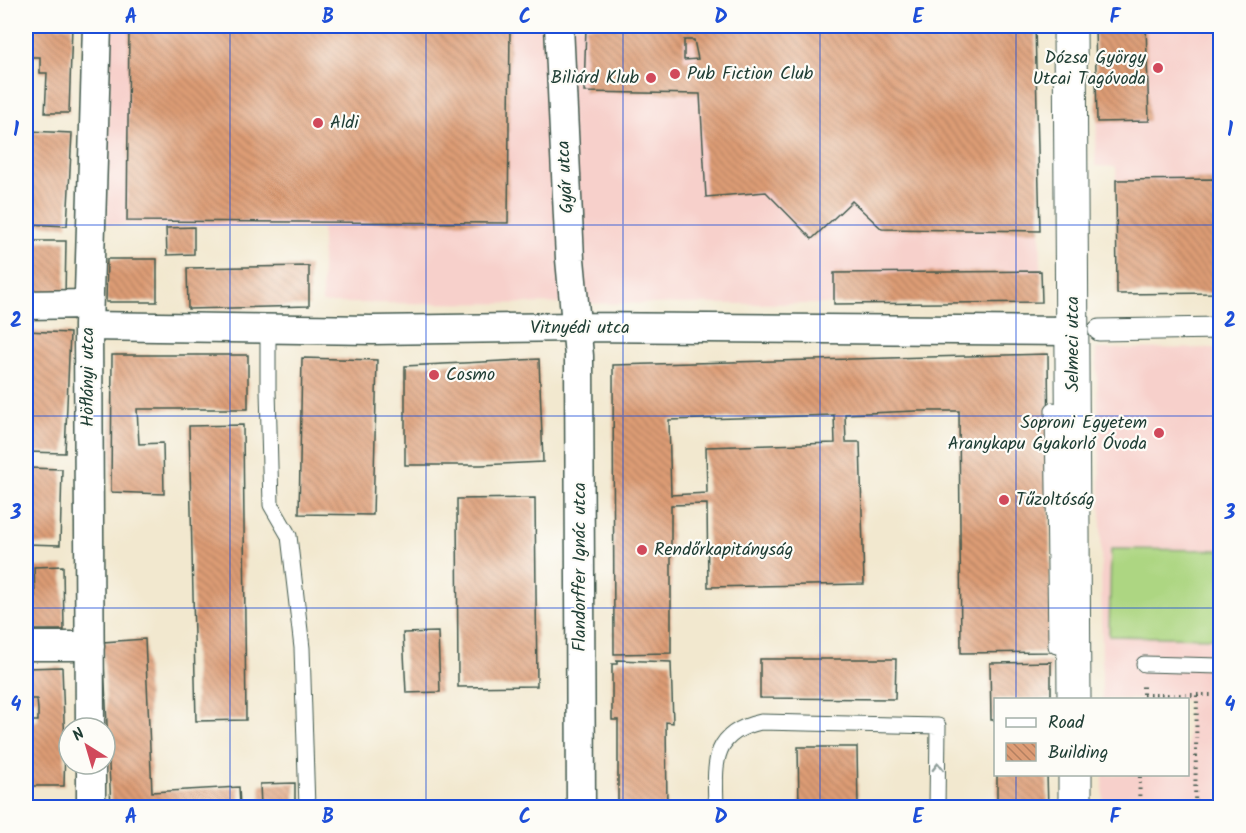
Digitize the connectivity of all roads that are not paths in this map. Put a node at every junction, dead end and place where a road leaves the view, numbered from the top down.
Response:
1 (97, 26) edge
2 (559, 26) edge
3 (1070, 26) edge
4 (26, 305) edge
5 (88, 315) junction
6 (577, 327) junction
7 (268, 328) junction
8 (1221, 328) edge
9 (1086, 331) junction
10 (1053, 410) dead end
11 (26, 646) edge
12 (90, 646) junction
13 (1056, 646) dead end
14 (1144, 664) dead end
15 (1221, 666) edge
16 (1074, 698) edge
17 (90, 716) edge
18 (91, 776) edge
19 (1075, 776) edge
20 (91, 807) edge
21 (307, 807) edge
22 (581, 807) edge
23 (716, 807) edge
24 (937, 807) edge
25 (1075, 807) edge

1 - 5 street, Höflányi utca
2 - 6 street, Gyár utca
3 - 9 street, Selmeci utca
4 - 5 street, Vitnyédi utca
5 - 7 street, Vitnyédi utca
5 - 12 street, Höflányi utca
6 - 7 street, Vitnyédi utca
6 - 9 street, Vitnyédi utca
6 - 22 street, Flandorffer Ignác utca
7 - 21 lane
8 - 9 street, Vitnyédi utca
9 - 16 street, Selmeci utca
10 - 13 lane
11 - 12 street
12 - 17 street, Höflányi utca
14 - 15 lane
18 - 20 street
19 - 25 street
24 -> 23 lane

